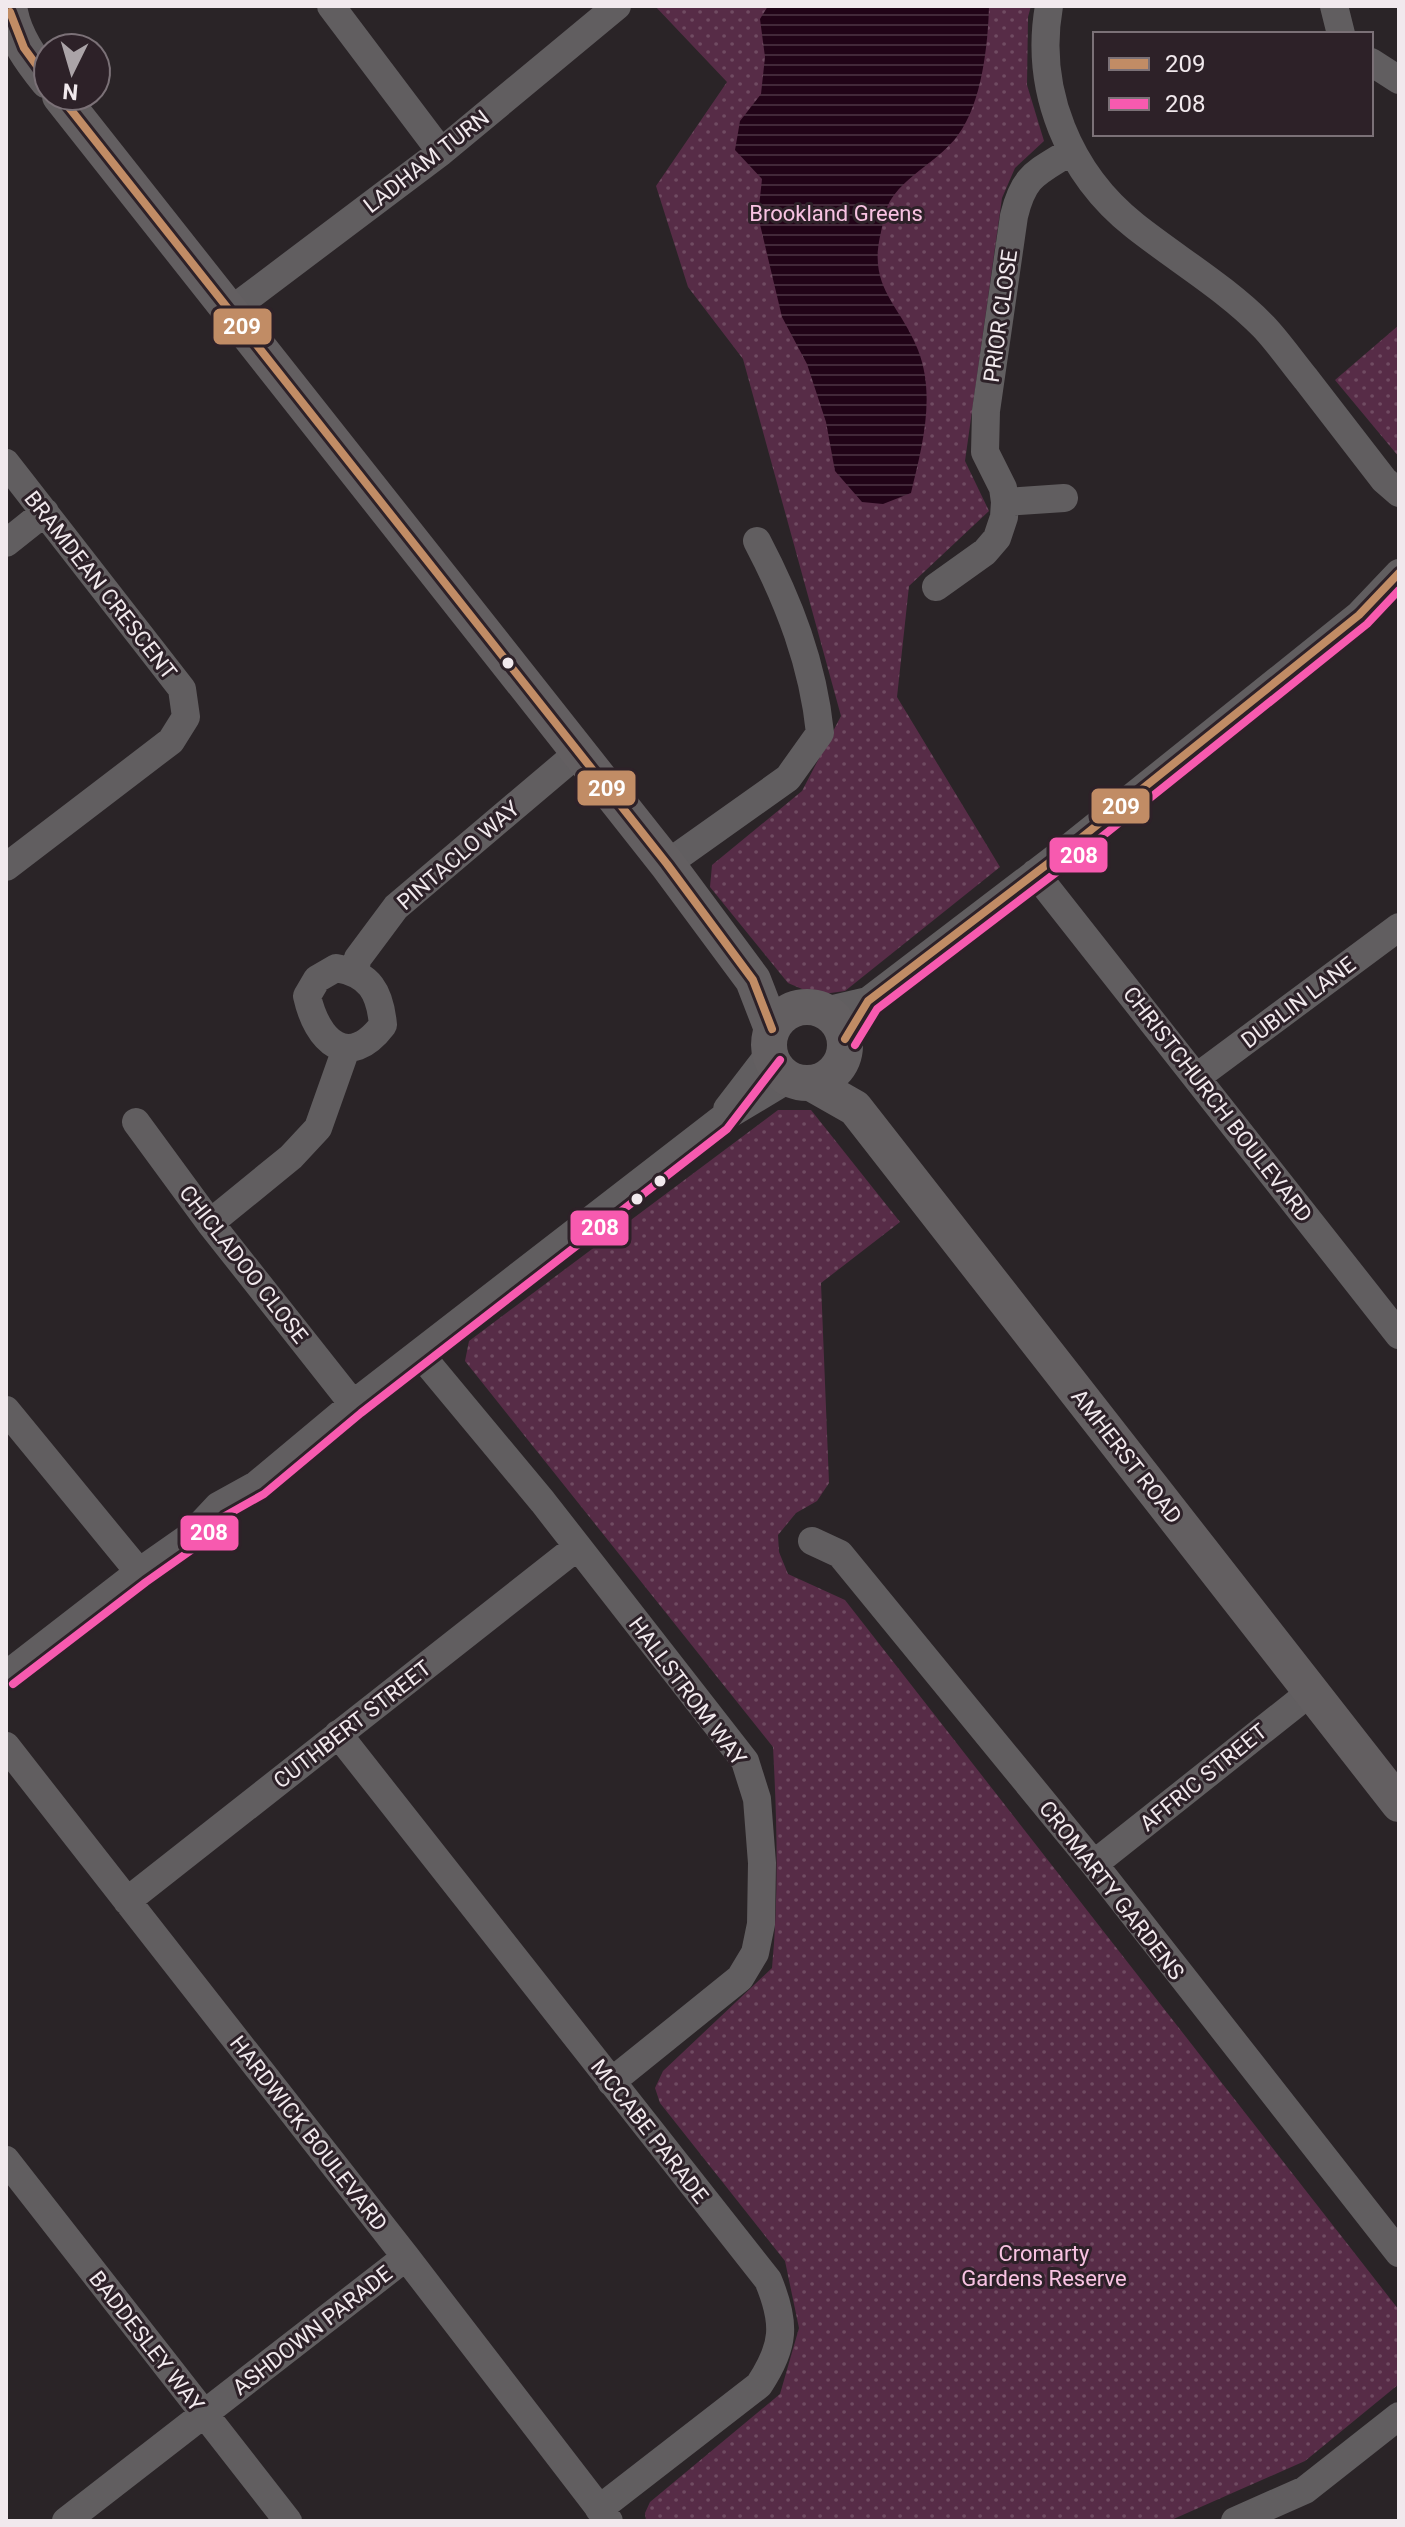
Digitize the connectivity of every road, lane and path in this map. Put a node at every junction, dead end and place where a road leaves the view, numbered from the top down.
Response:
1 (331, 6) edge
2 (617, 6) edge
3 (1049, 6) edge
4 (1334, 6) edge
5 (1340, 32) edge
6 (1373, 63) edge
7 (1399, 80) edge
8 (73, 112) edge
9 (1071, 151) junction
10 (441, 152) junction
11 (230, 311) junction
12 (6, 463) edge
13 (1392, 486) edge
14 (1064, 498) dead end
15 (1005, 502) junction
16 (1399, 511) edge
17 (45, 512) junction
18 (757, 541) dead end
19 (6, 543) edge
20 (1399, 573) edge
21 (936, 587) dead end
22 (1399, 604) edge
23 (1359, 615) junction
24 (579, 752) junction
25 (667, 864) junction
26 (6, 867) edge
27 (1035, 873) junction
28 (1399, 927) edge
29 (354, 971) junction
30 (807, 1044) junction
31 (346, 1049) junction
32 (1197, 1077) junction
33 (136, 1122) dead end
34 (210, 1223) junction
35 (1399, 1335) edge
36 (419, 1353) junction
37 (353, 1404) junction
38 (6, 1410) edge
39 (812, 1541) dead end
40 (577, 1547) junction
41 (139, 1572) junction
42 (6, 1675) edge
43 (1312, 1691) junction
44 (338, 1734) junction
45 (6, 1746) edge
46 (1399, 1804) edge
47 (1094, 1864) junction
48 (127, 1901) junction
49 (611, 2082) junction
50 (6, 2160) edge
51 (1399, 2253) edge
52 (406, 2257) junction
53 (205, 2414) junction
54 (1399, 2416) edge
55 (604, 2515) edge
56 (66, 2521) edge
57 (288, 2521) edge
58 (1235, 2521) edge

1 - 10 street
2 - 10 street, LADHAM TURN
3 - 9 street
4 - 5 street
6 - 7 street
8 - 11 main road, AMHERST ROAD
9 - 13 street
9 - 15 street, PRIOR CLOSE
10 - 11 street, LADHAM TURN
11 - 24 main road, AMHERST ROAD
12 - 17 street, BRAMDEAN CRESCENT
13 - 16 street
14 - 15 street
15 - 21 street
17 - 19 street
17 - 26 street, BRAMDEAN CRESCENT
18 - 25 street
20 - 23 street
22 - 23 street
23 - 27 street
24 - 25 main road, AMHERST ROAD
24 - 29 street, PINTACLO WAY
25 - 30 main road, AMHERST ROAD
27 - 30 street
27 - 32 street, CHRISTCHURCH BOULEVARD
28 - 32 street, DUBLIN LANE
29 - 31 street
29 - 31 street
30 - 36 street
30 - 43 main road, AMHERST ROAD
31 - 34 street
32 - 35 street, CHRISTCHURCH BOULEVARD
33 - 34 street, CHICLADOO CLOSE
34 - 37 street, CHICLADOO CLOSE
36 - 37 street
36 - 40 street, HALLSTROM WAY
37 - 41 street
38 - 41 street
39 - 47 street, CROMARTY GARDENS
40 - 44 street, CUTHBERT STREET
40 - 49 street, HALLSTROM WAY
41 - 42 street
43 - 46 main road, AMHERST ROAD
43 - 47 street, AFFRIC STREET
44 - 48 street, CUTHBERT STREET
44 - 49 street, MCCABE PARADE
45 - 48 street, HARDWICK BOULEVARD
47 - 51 street, CROMARTY GARDENS
48 - 52 street, HARDWICK BOULEVARD
49 - 55 street, MCCABE PARADE
50 - 53 street, BADDESLEY WAY
52 - 53 street, ASHDOWN PARADE
52 - 55 street, HARDWICK BOULEVARD
53 - 56 street, ASHDOWN PARADE
53 - 57 street, BADDESLEY WAY
54 - 58 street

